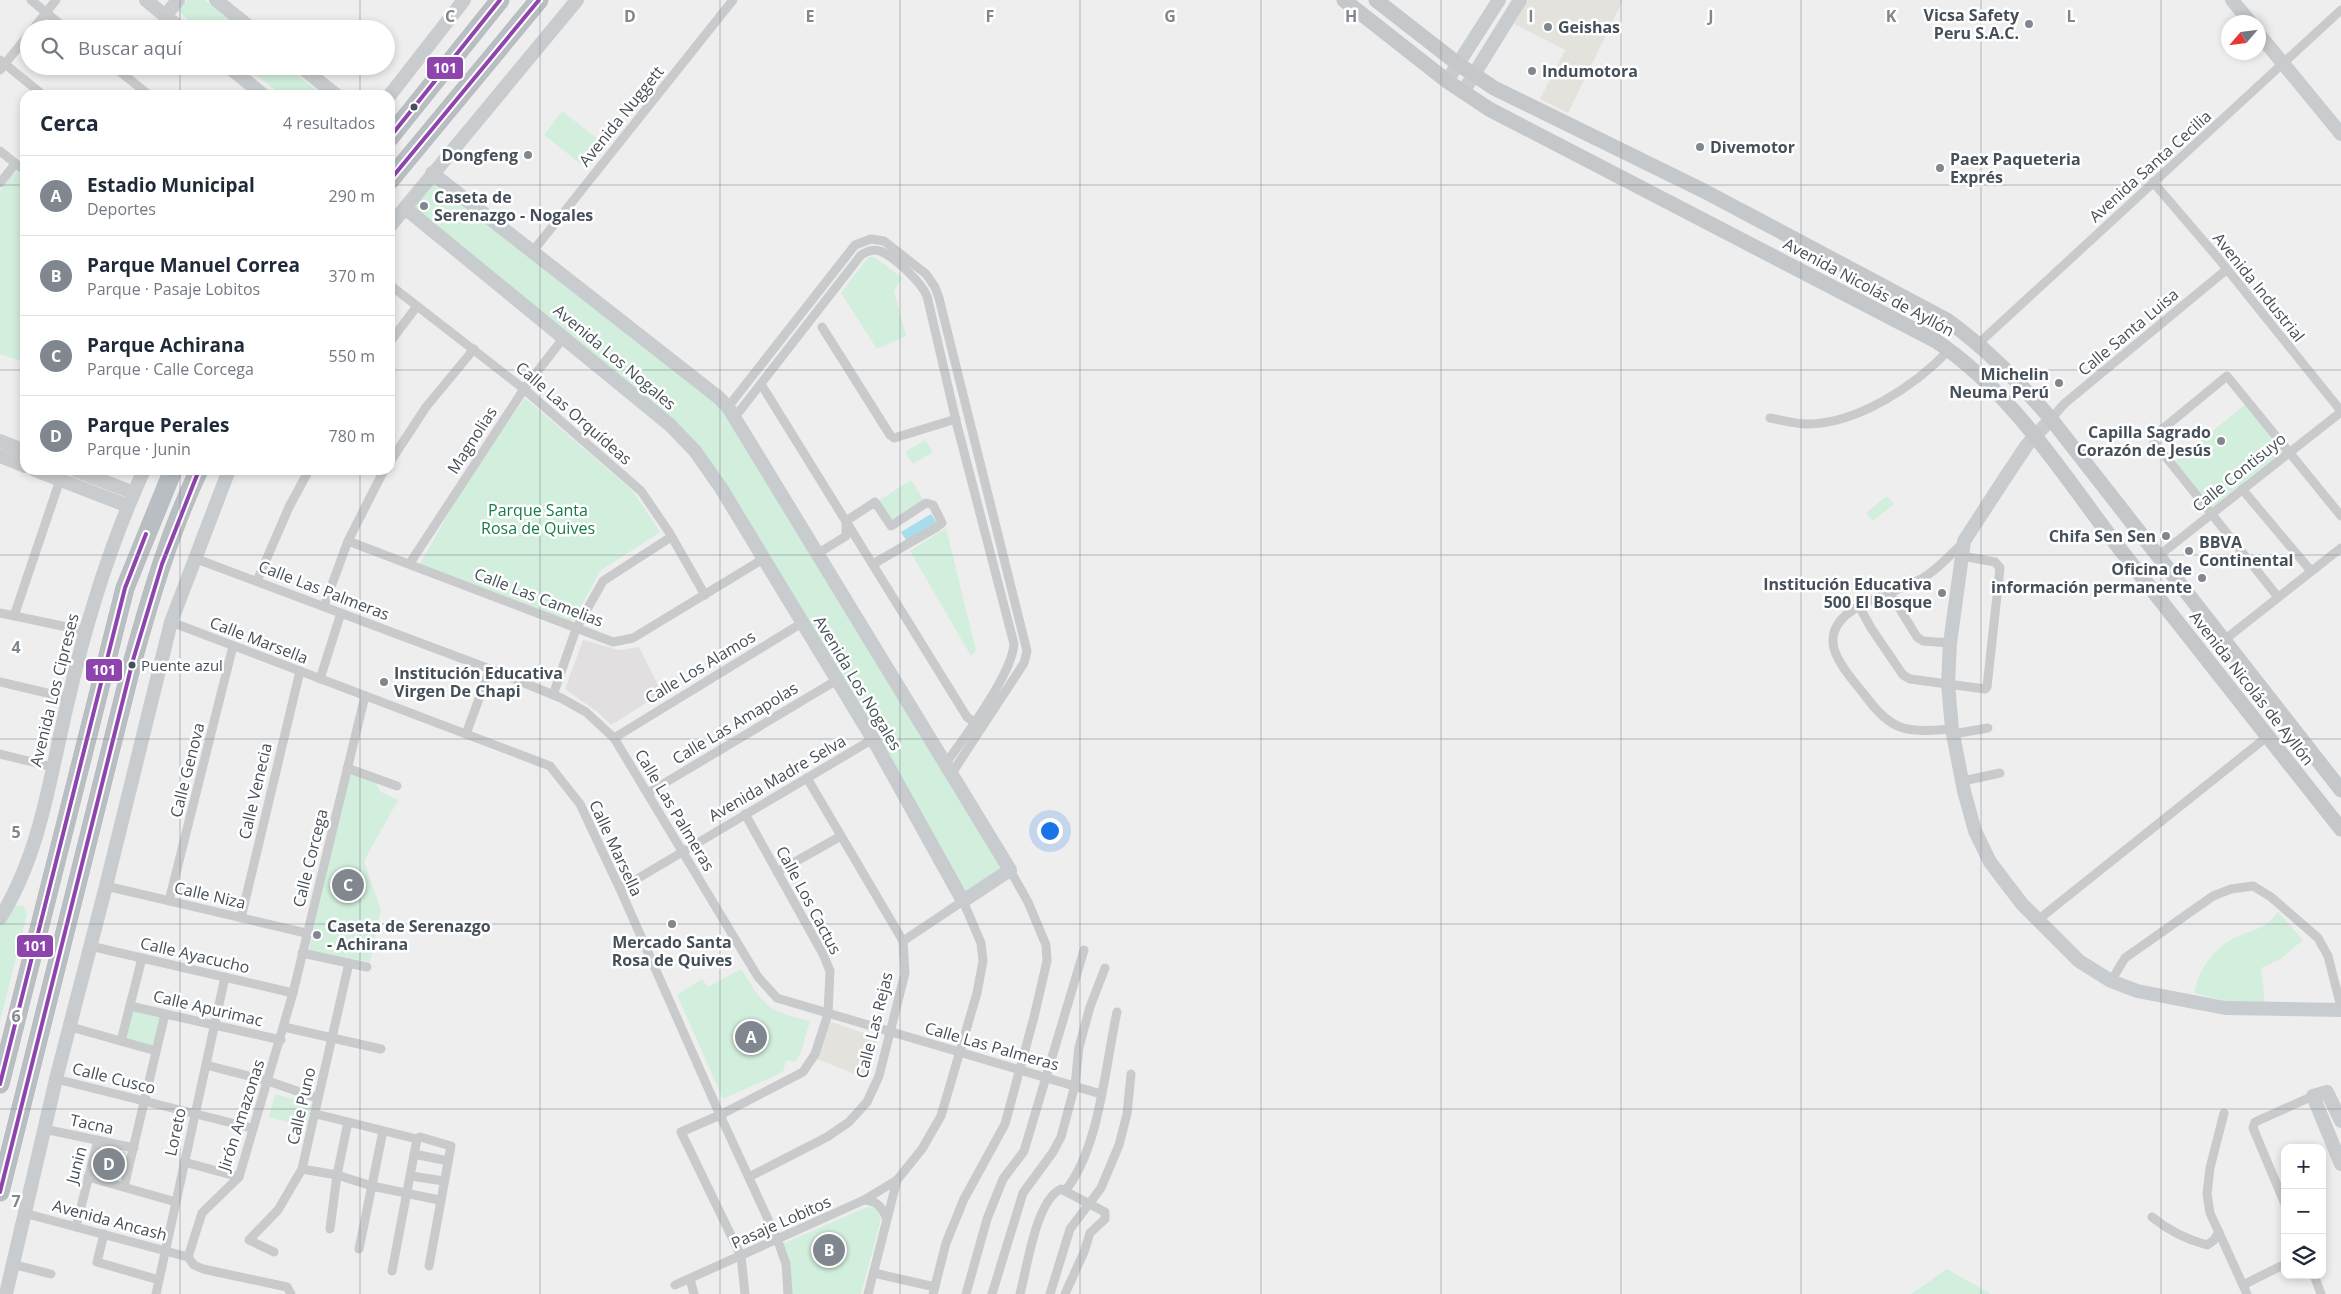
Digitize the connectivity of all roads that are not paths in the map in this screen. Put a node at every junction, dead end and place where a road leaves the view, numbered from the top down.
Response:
1 (30, 0) edge
2 (56, 0) edge
3 (146, 0) edge
4 (178, 0) edge
5 (216, 0) edge
6 (464, 0) edge
7 (500, 0) edge
8 (577, 0) edge
9 (733, 0) edge
10 (1344, 0) edge
11 (1376, 0) edge
12 (1498, 0) edge
13 (1520, 0) edge
14 (2232, 0) edge
15 (540, 3) edge
16 (2341, 10) edge
17 (46, 12) junction
18 (2244, 15) edge
19 (165, 16) junction
20 (40, 20) edge
21 (55, 20) edge
22 (170, 20) edge
23 (241, 20) edge
24 (2266, 42) edge
25 (20, 44) edge
26 (2284, 63) junction
27 (2, 64) edge
28 (1458, 64) junction
29 (124, 75) edge
30 (239, 75) edge
31 (311, 75) edge
32 (1474, 76) junction
33 (1447, 81) junction
34 (36, 90) edge
35 (143, 90) edge
36 (257, 90) edge
37 (330, 90) edge
38 (394, 90) edge
39 (1463, 92) junction
40 (395, 131) edge
41 (2341, 134) edge
42 (0, 151) edge
43 (15, 164) junction
44 (20, 168) edge
45 (432, 173) junction
46 (395, 174) edge
47 (2153, 182) junction
48 (0, 183) edge
49 (405, 208) junction
50 (395, 220) edge
51 (533, 251) junction
52 (2226, 270) junction
53 (833, 272) junction
54 (842, 279) junction
55 (395, 289) edge
56 (417, 306) junction
57 (822, 327) dead end
58 (395, 335) edge
59 (564, 337) junction
60 (1979, 343) junction
61 (474, 349) junction
62 (1949, 350) junction
63 (761, 384) junction
64 (524, 389) junction
65 (731, 412) junction
66 (2341, 412) edge
67 (1770, 418) dead end
68 (956, 419) junction
69 (2051, 419) junction
70 (2035, 436) junction
71 (0, 441) edge
72 (20, 449) edge
73 (2289, 452) junction
74 (395, 454) edge
75 (0, 456) edge
76 (20, 464) edge
77 (48, 475) edge
78 (87, 475) edge
79 (142, 475) edge
80 (171, 475) edge
81 (197, 475) edge
82 (227, 475) edge
83 (306, 475) edge
84 (381, 475) edge
85 (60, 480) junction
86 (2242, 489) junction
87 (134, 493) junction
88 (128, 506) junction
89 (2212, 513) junction
90 (2341, 516) edge
91 (846, 522) junction
92 (671, 537) junction
93 (348, 541) junction
94 (1964, 541) junction
95 (2341, 548) edge
96 (817, 554) junction
97 (1962, 556) junction
98 (2157, 557) junction
99 (194, 558) junction
100 (763, 559) junction
101 (410, 563) junction
102 (873, 564) junction
103 (2311, 571) junction
104 (257, 581) junction
105 (1890, 593) junction
106 (705, 595) junction
107 (2278, 597) junction
108 (324, 606) junction
109 (1859, 606) junction
110 (0, 613) edge
111 (342, 613) junction
112 (14, 616) junction
113 (171, 622) junction
114 (802, 623) junction
115 (576, 629) junction
116 (86, 632) junction
117 (2223, 641) junction
118 (1950, 644) junction
119 (232, 646) junction
120 (490, 669) junction
121 (300, 671) junction
122 (320, 679) junction
123 (837, 680) junction
124 (0, 682) edge
125 (1948, 684) junction
126 (553, 695) junction
127 (365, 696) junction
128 (68, 698) junction
129 (978, 725) junction
130 (1988, 728) dead end
131 (1952, 731) junction
132 (466, 734) junction
133 (2268, 736) junction
134 (614, 738) junction
135 (873, 739) junction
136 (0, 754) edge
137 (52, 767) junction
138 (347, 768) junction
139 (949, 768) junction
140 (2000, 773) dead end
141 (807, 778) junction
142 (1963, 781) junction
143 (397, 786) dead end
144 (2341, 790) edge
145 (648, 793) junction
146 (745, 814) junction
147 (2341, 829) edge
148 (841, 836) junction
149 (682, 851) junction
150 (1010, 870) junction
151 (777, 872) junction
152 (106, 886) junction
153 (620, 889) junction
154 (169, 901) junction
155 (963, 901) junction
156 (0, 918) edge
157 (240, 918) junction
158 (2039, 919) junction
159 (306, 933) junction
160 (903, 941) junction
161 (90, 946) junction
162 (1084, 950) dead end
163 (302, 952) junction
164 (142, 958) junction
165 (349, 963) junction
166 (367, 967) dead end
167 (1105, 968) dead end
168 (225, 977) junction
169 (2110, 981) junction
170 (293, 993) junction
171 (130, 1006) junction
172 (2341, 1008) edge
173 (1117, 1012) dead end
174 (165, 1014) junction
175 (828, 1014) junction
176 (216, 1025) junction
177 (71, 1027) junction
178 (284, 1027) junction
179 (890, 1032) junction
180 (333, 1038) junction
181 (281, 1040) junction
182 (121, 1041) junction
183 (381, 1049) dead end
184 (156, 1051) junction
185 (961, 1052) junction
186 (206, 1065) junction
187 (1020, 1070) junction
188 (1131, 1074) dead end
189 (1047, 1077) junction
190 (56, 1079) junction
191 (268, 1081) junction
192 (0, 1084) edge
193 (1075, 1085) junction
194 (1101, 1094) junction
195 (2313, 1096) junction
196 (317, 1098) junction
197 (145, 1101) junction
198 (2224, 1113) dead end
199 (194, 1114) junction
200 (316, 1114) junction
201 (720, 1115) junction
202 (2341, 1121) edge
203 (348, 1122) junction
204 (252, 1128) junction
205 (44, 1129) junction
206 (384, 1131) junction
207 (98, 1140) junction
208 (417, 1140) junction
209 (134, 1148) junction
210 (414, 1154) junction
211 (2340, 1156) edge
212 (448, 1161) junction
213 (184, 1162) junction
214 (302, 1169) junction
215 (337, 1175) junction
216 (411, 1176) junction
217 (88, 1177) junction
218 (239, 1177) junction
219 (749, 1177) junction
220 (897, 1180) junction
221 (444, 1182) junction
222 (372, 1186) junction
223 (124, 1187) junction
224 (1065, 1190) junction
225 (0, 1192) edge
226 (407, 1193) junction
227 (2281, 1195) edge
228 (440, 1200) junction
229 (864, 1200) junction
230 (176, 1202) junction
231 (1087, 1204) junction
232 (24, 1213) junction
233 (886, 1217) junction
234 (2152, 1217) dead end
235 (76, 1227) junction
236 (330, 1229) dead end
237 (2219, 1232) junction
238 (104, 1234) junction
239 (778, 1241) junction
240 (358, 1249) dead end
241 (166, 1251) junction
242 (274, 1252) dead end
243 (741, 1256) junction
244 (188, 1257) junction
245 (12, 1264) junction
246 (429, 1266) dead end
247 (2281, 1266) edge
248 (392, 1271) dead end
249 (874, 1273) junction
250 (51, 1274) dead end
251 (690, 1279) junction
252 (2315, 1279) edge
253 (159, 1280) junction
254 (2243, 1284) junction
255 (675, 1285) dead end
256 (934, 1290) edge
257 (6, 1294) edge
258 (156, 1294) edge
259 (291, 1294) edge
260 (694, 1294) edge
261 (746, 1294) edge
262 (788, 1294) edge
263 (868, 1294) edge
264 (966, 1294) edge
265 (992, 1294) edge
266 (1020, 1294) edge
267 (1050, 1294) edge
268 (1065, 1294) edge
269 (2247, 1294) edge
270 (2321, 1294) edge

1 - 17 street
2 - 17 street
3 - 19 street
4 - 19 street
5 - 23 street
6 - 38 street
7 - 40 highway
8 - 45 street
9 - 51 street, Avenida Nuggett
10 - 33 main road, Avenida Nicolás de Ayllón
11 - 28 main road, Avenida Nicolás de Ayllón
12 - 28 street
13 - 32 street
14 - 18 street
15 - 46 highway
16 - 26 street, Avenida Santa Cecilia
17 - 20 street
17 - 21 street
19 - 22 street
24 - 26 street
25 - 27 street
26 - 41 street
26 - 47 street, Avenida Santa Cecilia
27 - 34 street
28 - 32 main road, Avenida Nicolás de Ayllón
28 - 33 street
29 - 35 street
30 - 36 street
31 - 37 street
32 - 39 street
32 - 60 main road, Avenida Nicolás de Ayllón
33 - 39 main road, Avenida Nicolás de Ayllón
39 - 62 main road, Avenida Nicolás de Ayllón
42 - 43 street
43 - 44 street
43 - 48 street
45 - 49 street
45 - 51 street, Avenida Los Nogales
47 - 52 street, Avenida Industrial
47 - 60 street, Avenida Santa Cecilia
49 - 50 street
49 - 59 street, Avenida Los Nogales
51 - 65 street, Avenida Los Nogales
52 - 66 street, Avenida Industrial
52 - 69 street, Calle Santa Luisa
53 - 54 street
53 - 65 street
53 - 129 street
54 - 63 street
54 - 68 street
55 - 56 street, Calle Las Orquídeas
56 - 58 street
56 - 61 street, Calle Las Orquídeas
57 - 68 street
59 - 64 street, Magnolias
59 - 100 street, Avenida Los Nogales
60 - 69 main road, Avenida Nicolás de Ayllón
61 - 64 street, Calle Las Orquídeas
61 - 74 street
62 - 67 street
62 - 70 main road, Avenida Nicolás de Ayllón
63 - 65 street
63 - 91 street
64 - 92 street, Calle Las Orquídeas
64 - 101 street, Magnolias
65 - 96 street, Avenida Los Nogales
66 - 73 street, Calle Contisuyo
68 - 129 street
69 - 70 street
69 - 98 main road, Avenida Nicolás de Ayllón
70 - 94 street
70 - 133 main road, Avenida Nicolás de Ayllón
71 - 72 street
73 - 86 street, Calle Contisuyo
73 - 89 street
73 - 90 street
75 - 76 street
77 - 85 street
78 - 87 street
79 - 87 street, Avenida Los Cipreses
80 - 192 highway
81 - 225 highway
82 - 99 street
83 - 104 street
84 - 93 street
85 - 88 street
85 - 112 street
86 - 89 street, Calle Contisuyo
86 - 103 street
87 - 88 street, Avenida Los Cipreses
88 - 116 street, Avenida Los Cipreses
89 - 98 street, Calle Contisuyo
89 - 107 street
91 - 96 street
91 - 102 street
91 - 102 street
92 - 106 street, Calle Las Orquídeas
92 - 115 street
93 - 101 street, Calle Las Camelias
93 - 108 street
94 - 97 street
94 - 105 street
95 - 103 street
96 - 139 street, Avenida Los Nogales
97 - 118 street
97 - 125 street
98 - 117 main road, Avenida Nicolás de Ayllón
99 - 104 street, Calle Las Palmeras
99 - 113 street
100 - 106 street, Calle Las Camelias
100 - 114 street, Avenida Los Nogales
101 - 115 street, Calle Las Camelias
102 - 129 street
103 - 107 street
104 - 108 street, Calle Las Palmeras
105 - 109 street
105 - 118 street
106 - 115 street, Calle Las Camelias
107 - 117 street
108 - 111 street, Calle Las Palmeras
109 - 125 street
109 - 131 street
110 - 112 street
111 - 120 street, Calle Las Palmeras
111 - 122 street
112 - 116 street
113 - 119 street, Calle Marsella
113 - 152 street
114 - 123 street, Avenida Los Nogales
114 - 134 street, Calle Los Alamos
115 - 126 street
116 - 128 street, Avenida Los Cipreses
117 - 144 main road, Avenida Nicolás de Ayllón
118 - 125 street
119 - 121 street, Calle Marsella
119 - 154 street, Calle Genova
120 - 126 street, Calle Las Palmeras
120 - 132 street
121 - 122 street, Calle Marsella
121 - 157 street, Calle Venecia
122 - 127 street, Calle Marsella
123 - 135 street, Avenida Los Nogales
123 - 145 street, Calle Las Amapolas
124 - 128 street
125 - 131 street
126 - 134 street, Calle Las Palmeras
127 - 132 street, Calle Marsella
127 - 138 street, Calle Corcega
128 - 137 street, Avenida Los Cipreses
129 - 139 street
130 - 131 street
131 - 142 street
132 - 153 street, Calle Marsella
133 - 147 main road, Avenida Nicolás de Ayllón
133 - 158 street
134 - 145 street, Calle Las Palmeras
135 - 141 street, Avenida Madre Selva
135 - 155 street, Avenida Los Nogales
136 - 137 street
137 - 156 street, Avenida Los Cipreses
138 - 143 street
138 - 159 street, Calle Corcega
139 - 150 street, Avenida Los Nogales
140 - 142 street
141 - 146 street, Avenida Madre Selva
141 - 148 street, Calle Las Rejas
142 - 158 street
145 - 149 street, Calle Las Palmeras
146 - 149 street, Avenida Madre Selva
146 - 151 street, Calle Los Cactus
148 - 151 street
148 - 160 street, Calle Las Rejas
149 - 153 street, Avenida Madre Selva
149 - 175 street, Calle Las Palmeras
150 - 155 street
150 - 187 street
151 - 175 street, Calle Los Cactus
152 - 154 street, Calle Niza
152 - 161 street
153 - 201 street, Calle Marsella
154 - 157 street, Calle Niza
155 - 160 street
155 - 185 street, Avenida Los Nogales
157 - 159 street, Calle Niza
158 - 169 street
159 - 163 street, Calle Corcega
160 - 179 street, Calle Las Rejas
161 - 164 street, Calle Ayacucho
161 - 177 street
162 - 189 street
163 - 165 street
163 - 170 street, Calle Corcega
164 - 168 street, Calle Ayacucho
164 - 171 street
165 - 166 street
165 - 180 street, Calle Puno
167 - 193 street
168 - 170 street, Calle Ayacucho
168 - 176 street, Loreto
169 - 172 street
169 - 172 street
170 - 178 street, Calle Corcega
171 - 174 street, Calle Apurimac
171 - 182 street
173 - 194 street
174 - 176 street, Calle Apurimac
174 - 184 street
175 - 179 street, Calle Las Palmeras
175 - 201 street, Calle Los Cactus
176 - 181 street, Calle Apurimac
176 - 186 street, Loreto
177 - 182 street
177 - 190 street
178 - 180 street
178 - 181 street, Jirón Amazonas
179 - 185 street, Calle Las Palmeras
179 - 219 street, Calle Las Rejas
180 - 183 street
180 - 196 street, Calle Puno
181 - 191 street, Jirón Amazonas
182 - 184 street
184 - 197 street
185 - 187 street, Calle Las Palmeras
185 - 220 street, Avenida Los Nogales
186 - 191 street
186 - 199 street, Loreto
187 - 189 street, Calle Las Palmeras
187 - 256 street
188 - 231 street
189 - 193 street, Calle Las Palmeras
189 - 264 street
190 - 197 street, Calle Cusco
190 - 205 street
191 - 196 street
191 - 204 street, Jirón Amazonas
193 - 194 street, Calle Las Palmeras
193 - 265 street
194 - 224 street
195 - 202 street
195 - 211 street
195 - 227 street
196 - 200 street, Calle Puno
197 - 199 street, Calle Cusco
197 - 209 street
198 - 237 street
199 - 204 street, Calle Cusco
199 - 213 street, Loreto
200 - 203 street
200 - 214 street, Calle Puno
201 - 219 street, Calle Marsella
201 - 243 street, Calle Los Cactus
203 - 206 street
203 - 215 street
204 - 218 street, Jirón Amazonas
205 - 207 street, Tacna
205 - 232 street
206 - 208 street
206 - 222 street
207 - 209 street, Tacna
207 - 217 street, Junin
208 - 210 street
208 - 212 street
209 - 223 street
210 - 212 street
210 - 216 street
212 - 221 street
213 - 218 street
213 - 230 street, Loreto
214 - 215 street
214 - 242 street, Calle Puno
215 - 222 street
215 - 236 street
216 - 221 street
216 - 226 street
217 - 223 street
217 - 235 street, Junin
218 - 244 street, Jirón Amazonas
219 - 239 street, Calle Marsella
220 - 229 street, Pasaje Lobitos
220 - 233 street, Avenida Los Nogales
221 - 228 street
222 - 226 street
222 - 240 street
223 - 230 street
224 - 231 street
224 - 266 street
226 - 228 street
226 - 248 street
228 - 246 street
229 - 233 street
229 - 239 street, Pasaje Lobitos
230 - 241 street, Loreto
231 - 267 street
231 - 268 street
232 - 235 street, Avenida Ancash
232 - 245 street
233 - 249 street, Avenida Los Nogales
234 - 237 street
235 - 238 street, Avenida Ancash
237 - 254 street
238 - 241 street, Avenida Ancash
238 - 253 street
239 - 243 street, Pasaje Lobitos
239 - 262 street, Calle Marsella
241 - 244 street, Avenida Ancash
241 - 253 street, Loreto
243 - 251 street, Pasaje Lobitos
243 - 261 street
244 - 259 street, Avenida Ancash
245 - 250 street
245 - 257 street
247 - 254 street
249 - 256 street
249 - 263 street, Avenida Los Nogales
251 - 255 street, Pasaje Lobitos
251 - 260 street
252 - 270 street
253 - 258 street, Loreto
254 - 269 street

